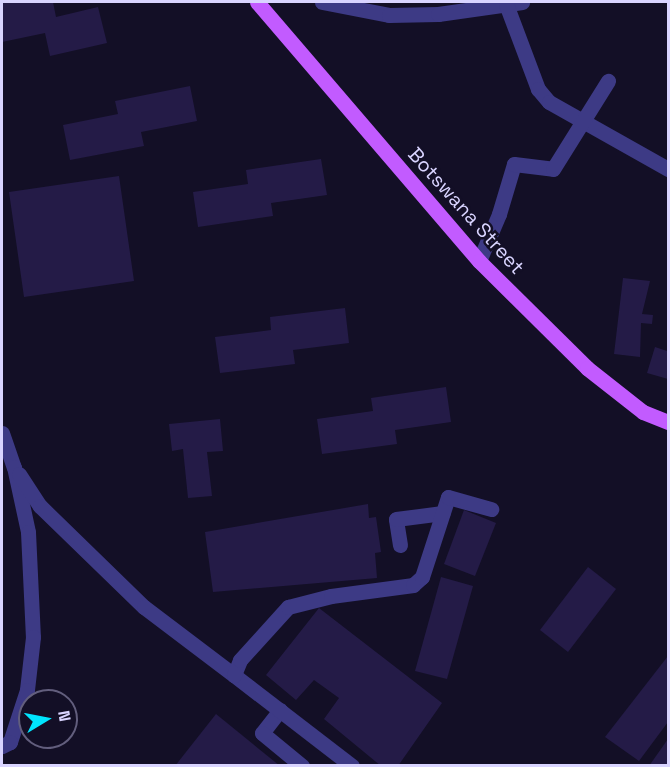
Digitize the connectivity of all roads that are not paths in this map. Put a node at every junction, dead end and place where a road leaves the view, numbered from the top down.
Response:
1 (256, 2) edge
2 (322, 2) edge
3 (522, 2) edge
4 (506, 4) junction
5 (393, 5) edge
6 (608, 81) dead end
7 (581, 121) junction
8 (669, 169) edge
9 (479, 261) junction
10 (669, 422) edge
11 (2, 433) edge
12 (14, 467) junction
13 (491, 509) dead end
14 (443, 513) junction
15 (400, 545) dead end
16 (234, 675) junction
17 (280, 710) junction
18 (2, 746) edge
19 (302, 765) edge
20 (352, 765) edge

1 - 9 main road, Botswana Street
2 - 5 street
3 - 4 street
4 - 5 street
4 - 7 street
6 - 7 street
7 - 8 street
7 - 9 street
9 - 10 main road, Botswana Street
11 - 12 street
12 - 16 street
12 - 18 street
13 - 14 street
14 - 15 street
14 - 16 street
16 - 17 street
17 - 19 street
17 - 20 street

